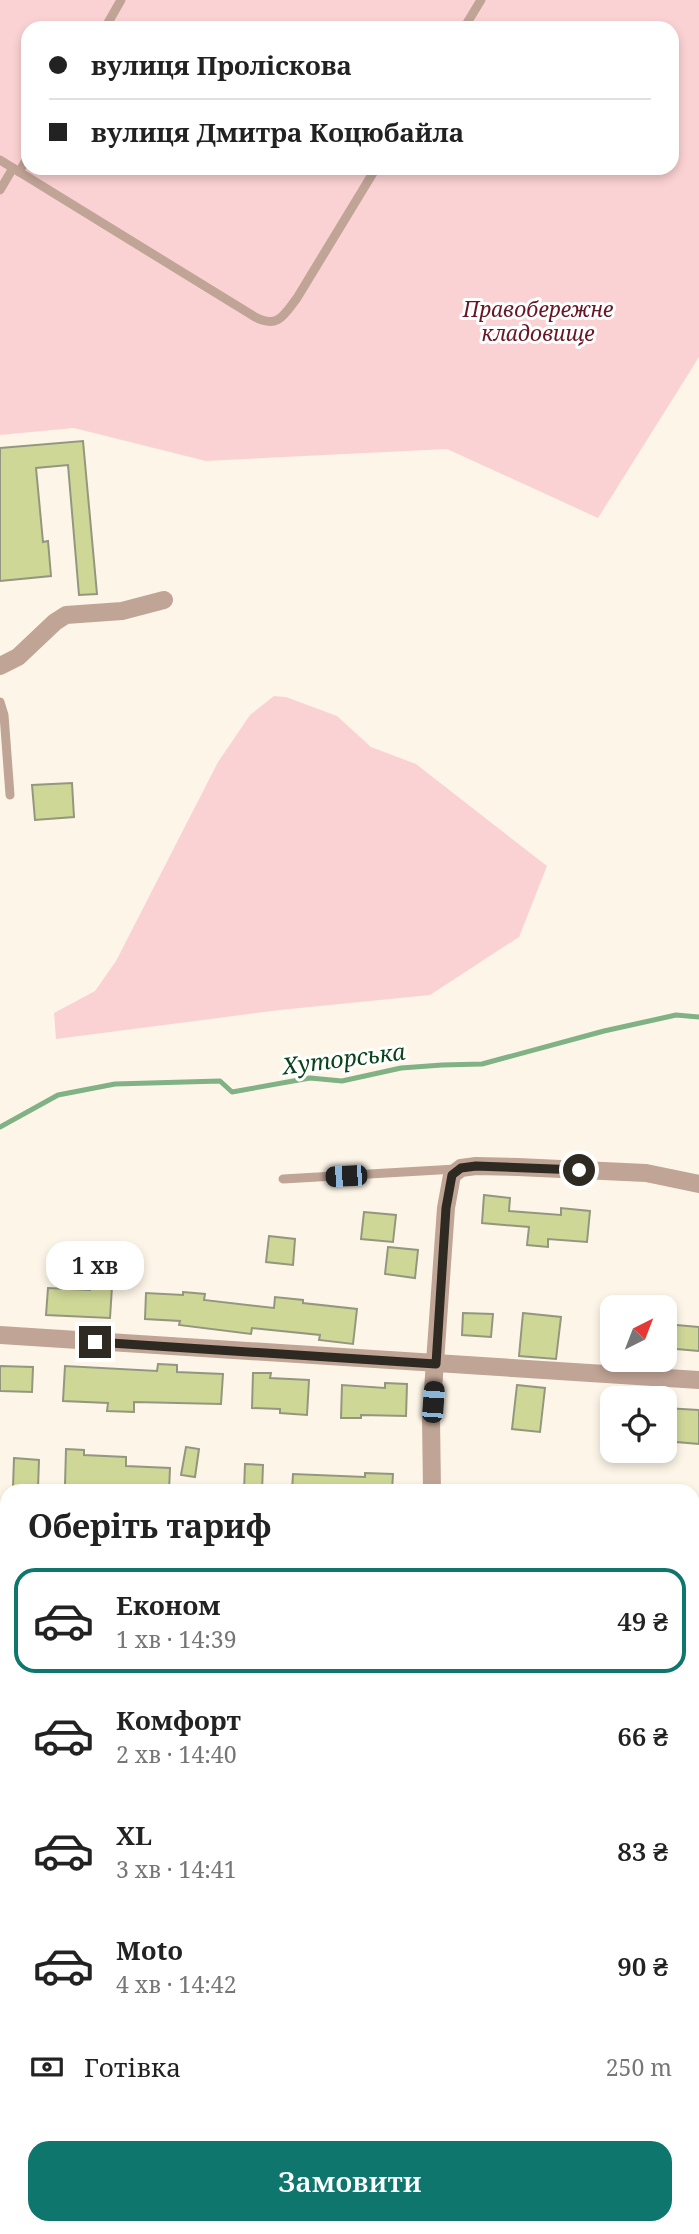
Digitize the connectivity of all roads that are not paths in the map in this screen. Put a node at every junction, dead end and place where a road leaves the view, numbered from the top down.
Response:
1 (121, 0) edge
2 (481, 0) edge
3 (109, 21) edge
4 (468, 21) edge
5 (0, 160) edge
6 (21, 165) edge
7 (16, 170) junction
8 (21, 173) edge
9 (24, 175) edge
10 (372, 175) edge
11 (0, 190) edge
12 (164, 600) dead end
13 (0, 666) edge
14 (0, 702) edge
15 (10, 795) dead end
16 (461, 1168) junction
17 (283, 1179) dead end
18 (699, 1184) edge
19 (0, 1335) edge
20 (436, 1364) junction
21 (699, 1380) edge
22 (432, 1484) edge

1 - 3 lane
2 - 4 lane
5 - 7 lane
6 - 7 lane
7 - 8 lane
7 - 11 lane
9 - 10 lane
12 - 13 street
14 - 15 lane
16 - 17 lane
16 - 18 street
16 - 20 street
19 - 20 street
20 - 21 street
20 - 22 street

